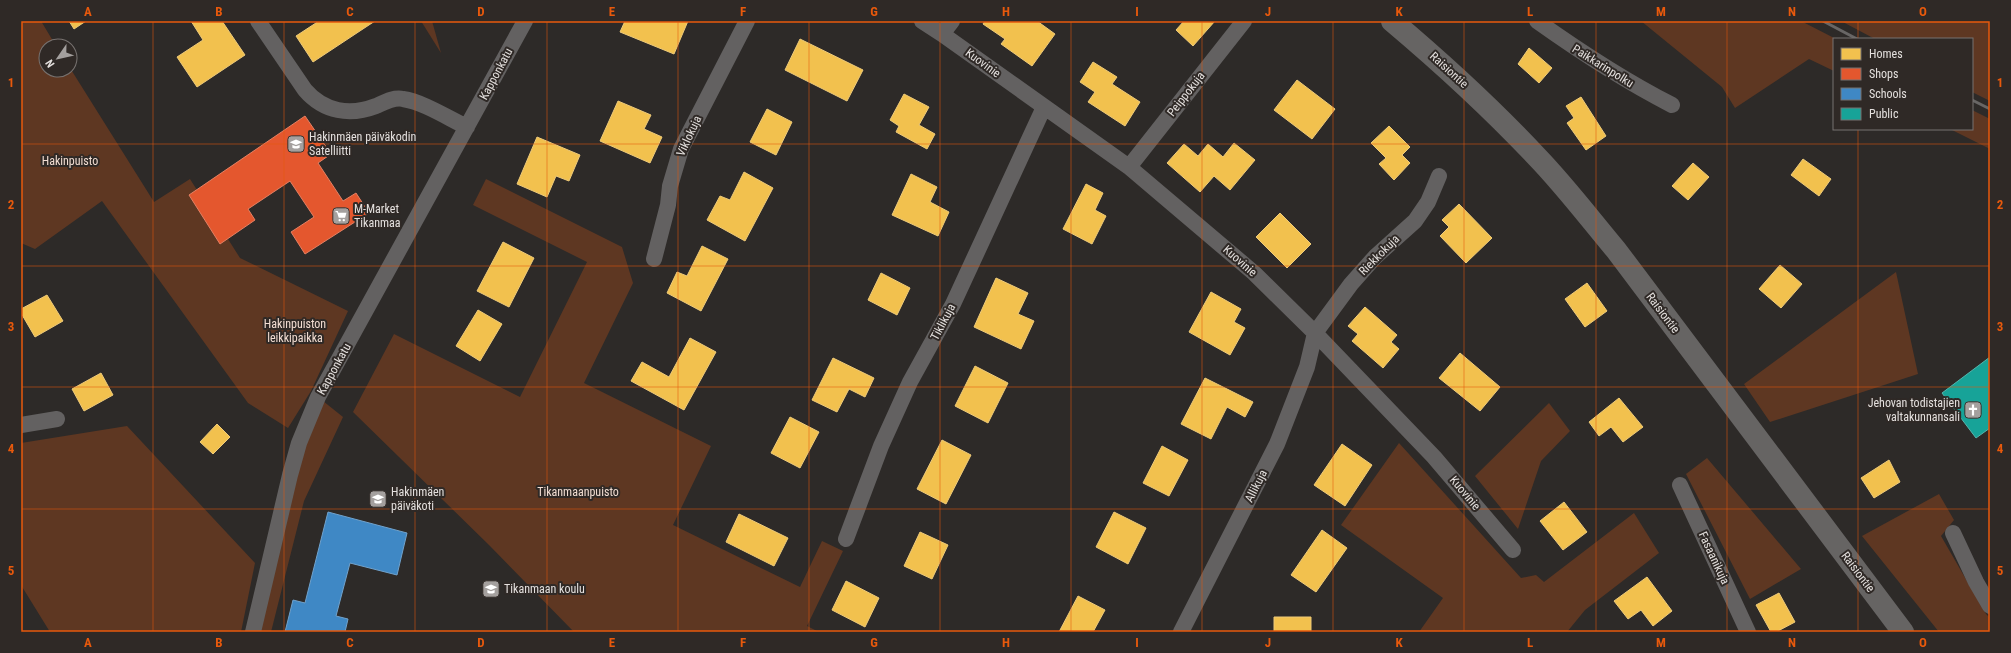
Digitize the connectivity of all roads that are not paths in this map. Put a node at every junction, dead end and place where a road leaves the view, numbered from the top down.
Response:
1 (258, 21) edge
2 (525, 21) edge
3 (747, 21) edge
4 (922, 21) edge
5 (1244, 21) edge
6 (1392, 21) edge
7 (1538, 21) edge
8 (947, 27) edge
9 (1672, 105) dead end
10 (1044, 107) junction
11 (467, 127) junction
12 (1129, 167) junction
13 (1439, 176) dead end
14 (654, 259) dead end
15 (1315, 332) junction
16 (57, 419) dead end
17 (21, 425) edge
18 (1680, 485) dead end
19 (1954, 533) dead end
20 (846, 539) dead end
21 (1513, 550) dead end
22 (1990, 606) edge
23 (252, 632) edge
24 (1181, 632) edge
25 (1748, 632) edge
26 (1903, 632) edge

1 - 11 street
2 - 11 street, Kapponkatu
3 - 14 street, Viklokuja
4 - 8 street, Kuovinie
5 - 12 street, Peippokuja
6 - 26 main road, Raisiontie
7 - 9 street, Paikkarinpolku
8 - 10 street, Kuovinie
10 - 12 street, Kuovinie
10 - 20 street, Tiklikuja
11 - 23 street, Kapponkatu
12 - 15 street, Kuovinie
13 - 15 street, Riekkokuja
15 - 21 street, Kuovinie
15 - 24 street, Allikuja
16 - 17 street
18 - 25 street, Fasaanikuja
19 - 22 street

